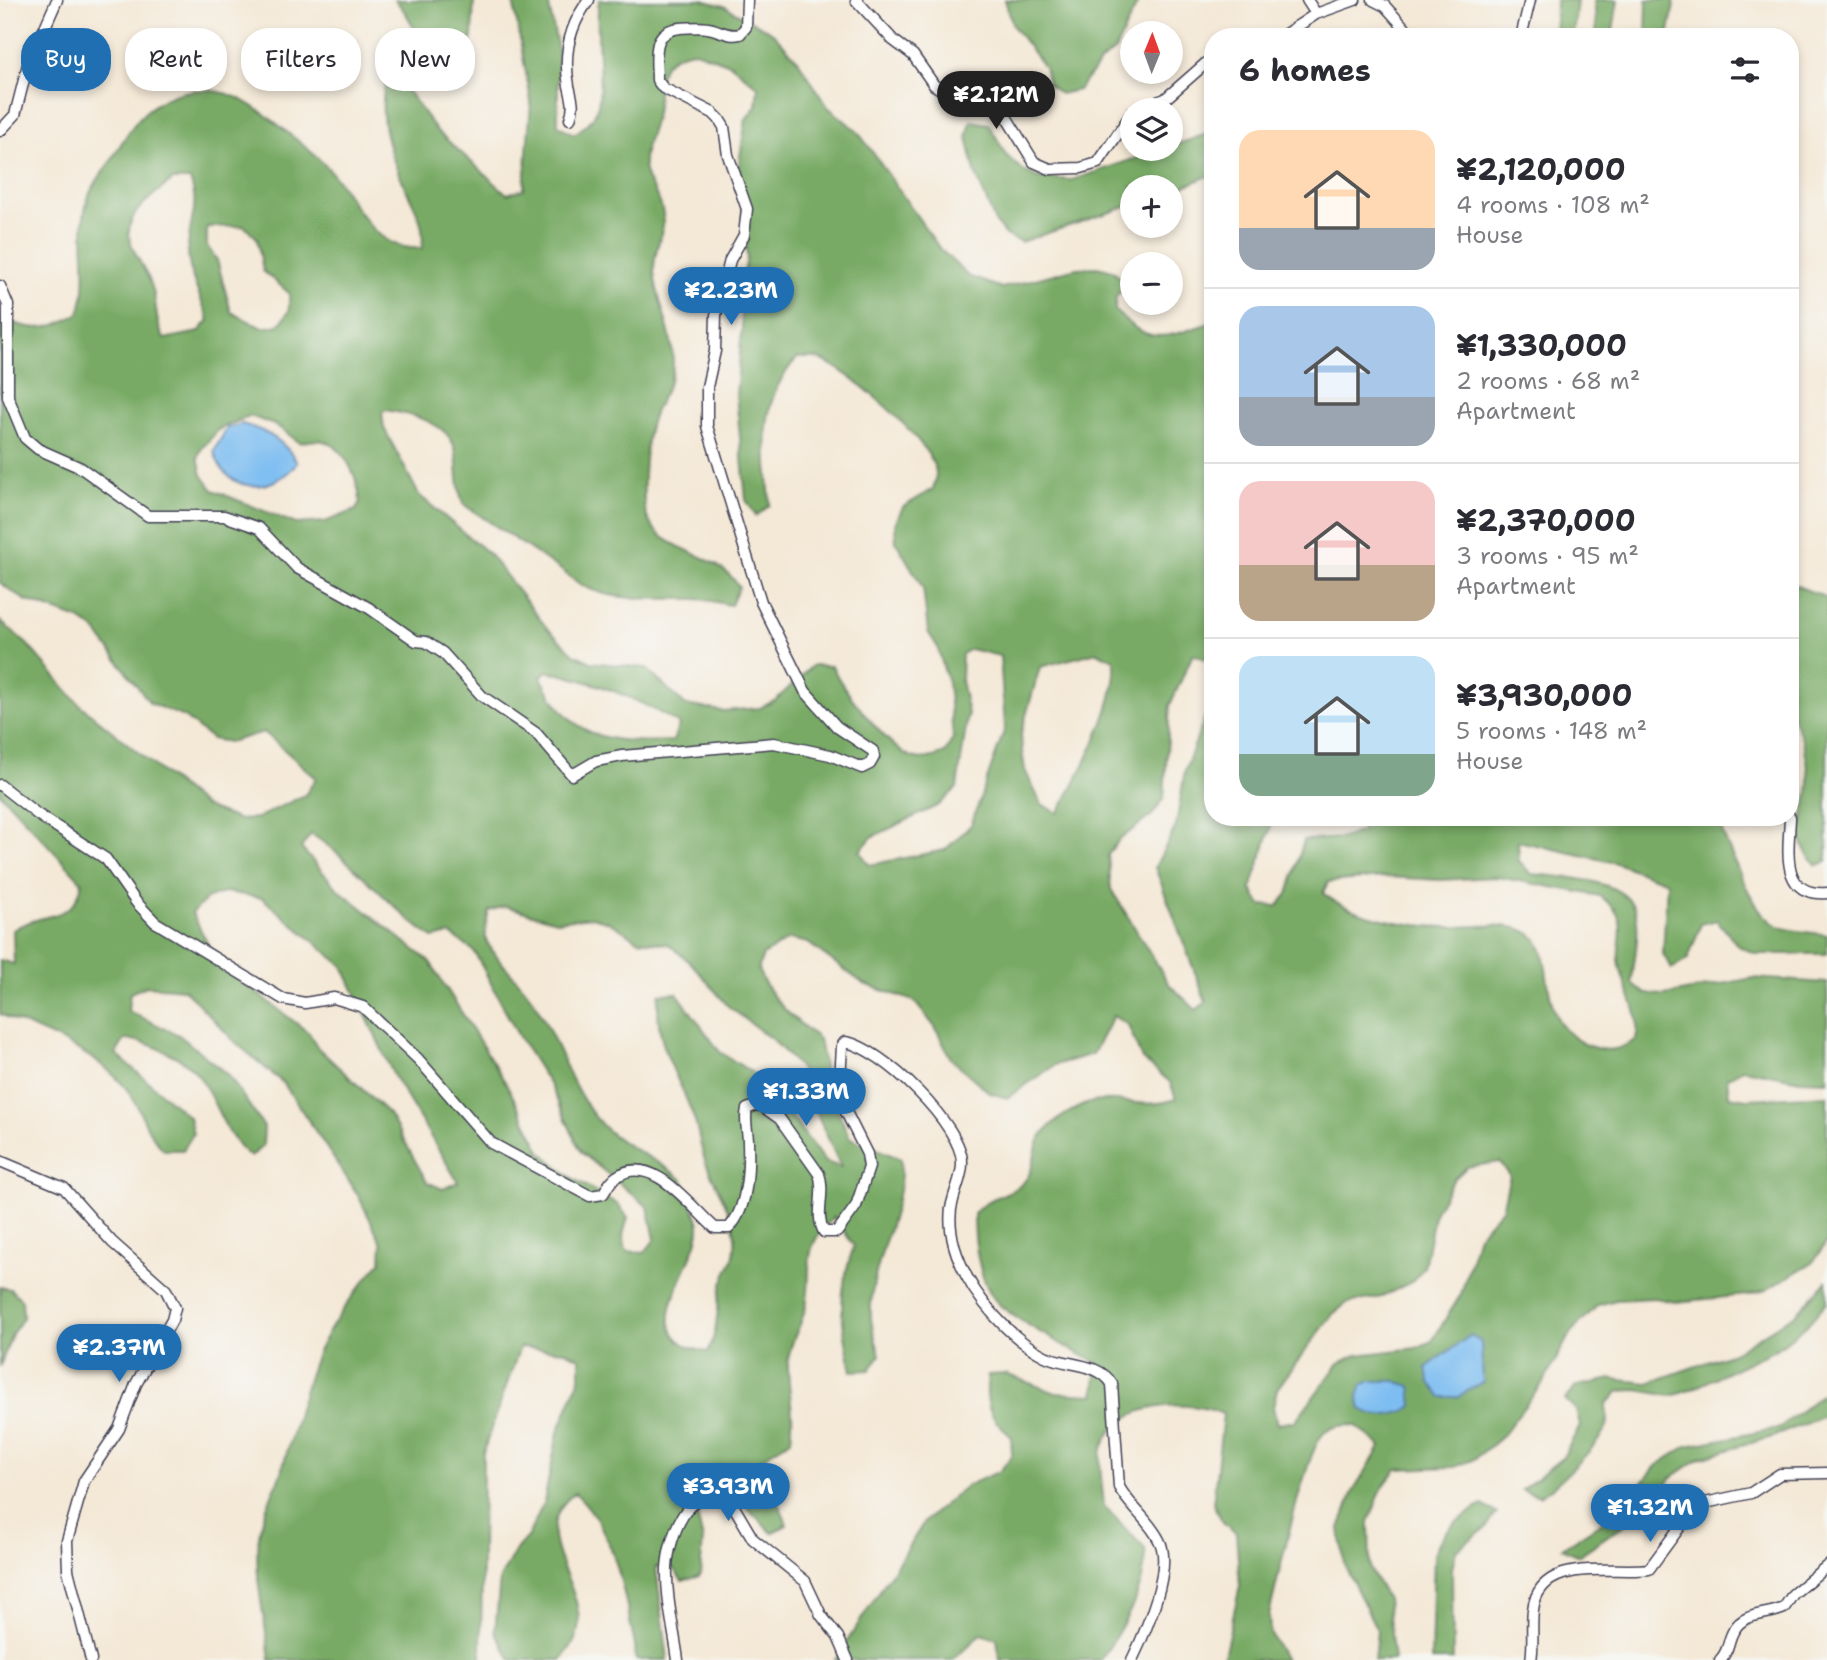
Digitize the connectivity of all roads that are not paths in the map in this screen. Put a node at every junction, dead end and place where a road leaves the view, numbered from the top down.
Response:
1 (57, 0) edge
2 (589, 0) edge
3 (747, 0) edge
4 (856, 0) edge
5 (1307, 0) edge
6 (1355, 0) edge
7 (1373, 0) edge
8 (1530, 0) edge
9 (1316, 14) junction
10 (1294, 28) edge
11 (1405, 28) edge
12 (1523, 28) edge
13 (1204, 65) edge
14 (1166, 98) edge
15 (570, 119) dead end
16 (0, 131) edge
17 (1120, 131) edge
18 (0, 286) edge
19 (0, 785) edge
20 (1790, 826) edge
21 (1827, 893) edge
22 (0, 1161) edge
23 (1827, 1473) edge
24 (1827, 1566) edge
25 (91, 1660) edge
26 (678, 1660) edge
27 (848, 1660) edge
28 (1132, 1660) edge
29 (1531, 1660) edge
30 (1720, 1660) edge

1 - 16 street
2 - 15 street
3 - 18 street
4 - 17 street
5 - 9 street
6 - 9 street
7 - 11 street
8 - 12 street
9 - 10 street
13 - 14 street
19 - 28 street
20 - 21 street
22 - 25 street
23 - 29 street
24 - 30 street
26 - 27 street

